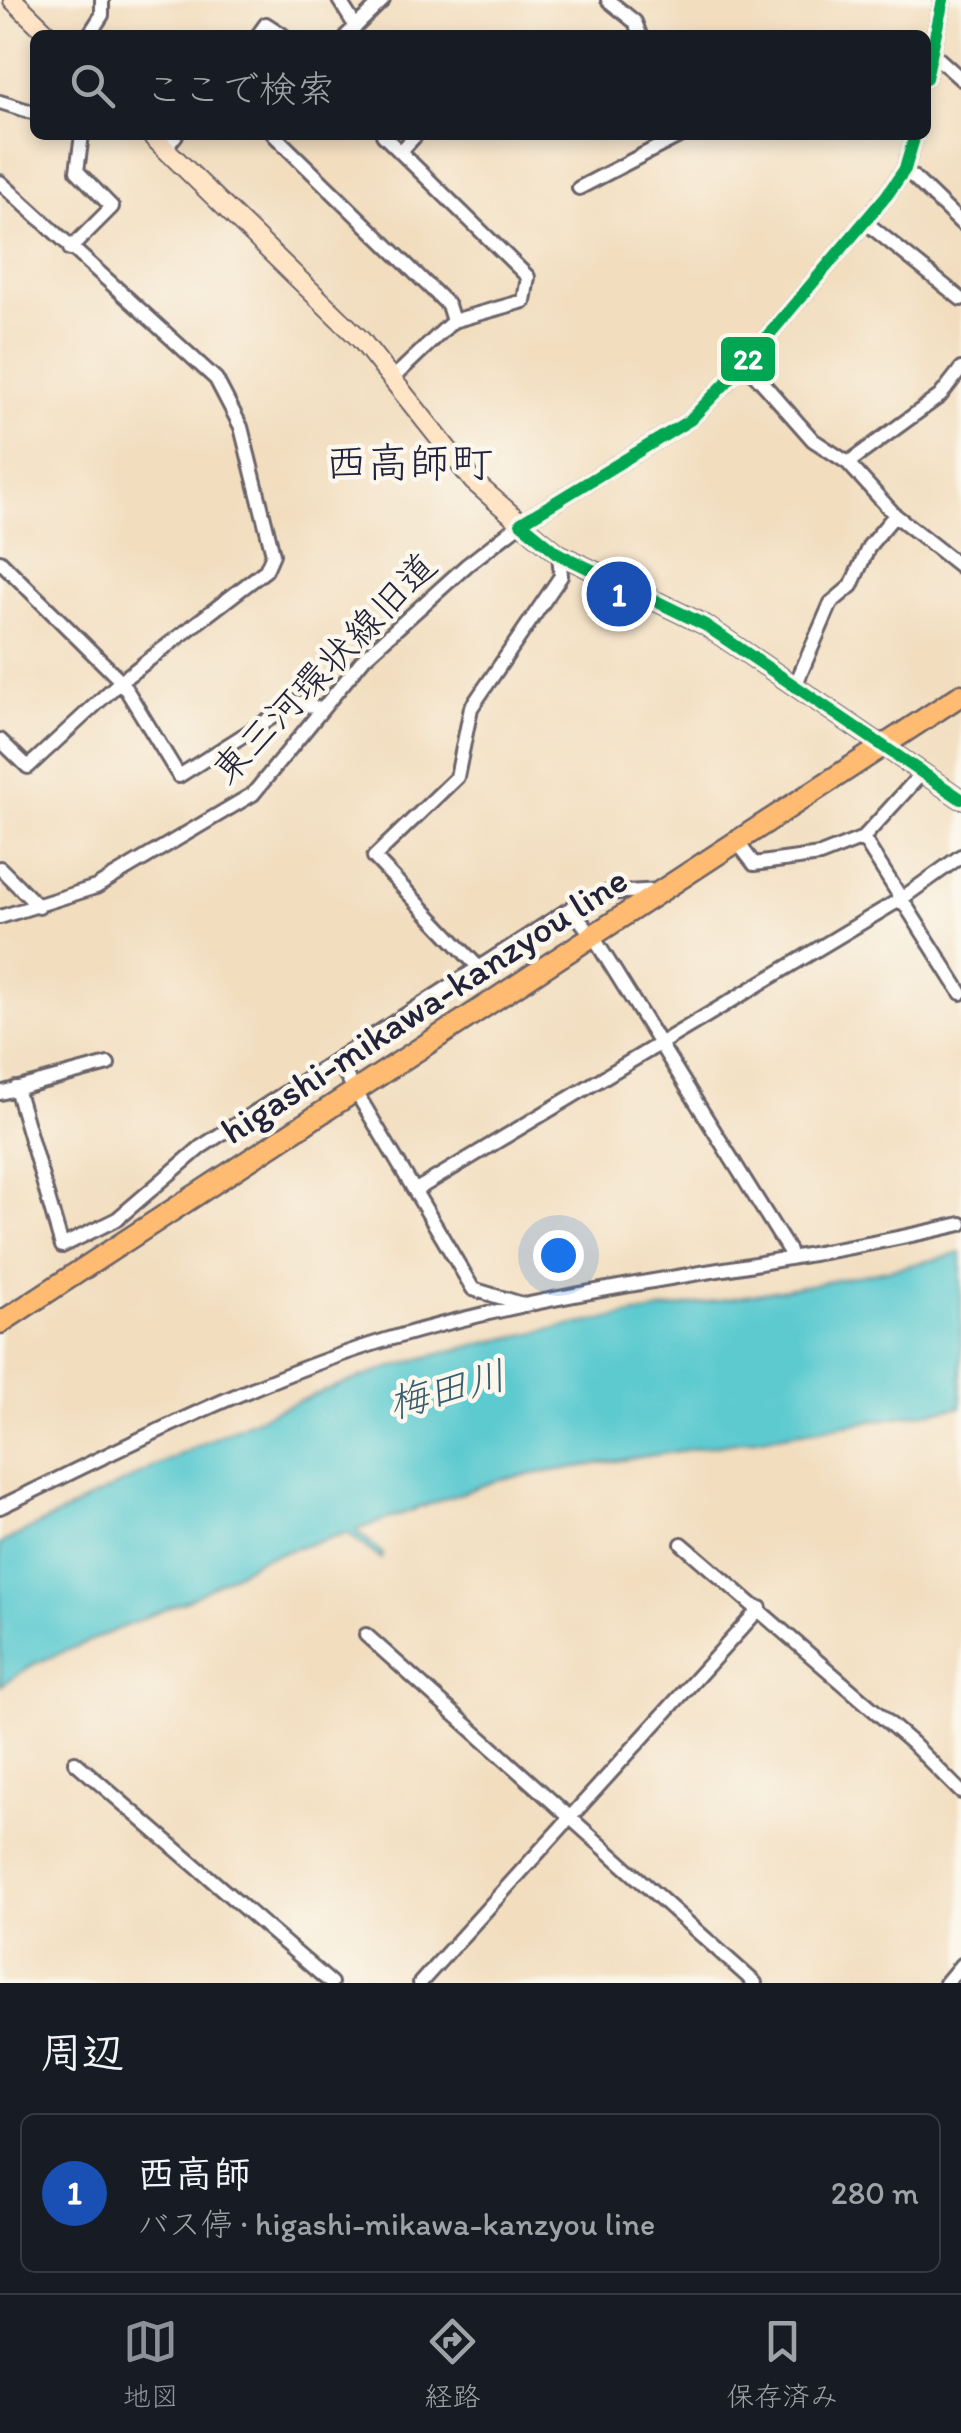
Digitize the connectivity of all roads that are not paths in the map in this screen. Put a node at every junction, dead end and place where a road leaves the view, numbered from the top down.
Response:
1 (13, 0) edge
2 (102, 0) edge
3 (339, 0) edge
4 (383, 0) edge
5 (608, 0) edge
6 (632, 0) edge
7 (943, 0) edge
8 (638, 28) edge
9 (44, 30) edge
10 (93, 30) edge
11 (351, 30) edge
12 (352, 30) edge
13 (931, 52) joint
14 (961, 79) edge
15 (0, 102) edge
16 (30, 111) edge
17 (81, 140) edge
18 (165, 140) edge
19 (279, 140) edge
20 (388, 140) edge
21 (411, 140) edge
22 (671, 140) edge
23 (913, 140) edge
24 (400, 152) junction
25 (904, 169) junction
26 (0, 182) edge
27 (579, 188) dead end
28 (864, 221) junction
29 (961, 223) edge
30 (70, 249) junction
31 (961, 299) edge
32 (453, 321) junction
33 (745, 364) junction
34 (961, 368) edge
35 (393, 378) junction
36 (848, 463) junction
37 (895, 515) junction
38 (521, 524) junction
39 (559, 554) junction
40 (0, 561) edge
41 (961, 567) edge
42 (122, 680) junction
43 (794, 686) junction
44 (961, 695) edge
45 (320, 709) junction
46 (0, 740) edge
47 (887, 747) junction
48 (922, 773) junction
49 (961, 800) edge
50 (863, 838) junction
51 (738, 843) junction
52 (961, 856) edge
53 (0, 868) edge
54 (665, 890) junction
55 (901, 899) junction
56 (39, 907) junction
57 (571, 908) junction
58 (0, 918) edge
59 (594, 938) junction
60 (479, 968) junction
61 (961, 993) edge
62 (657, 1044) junction
63 (337, 1060) junction
64 (108, 1064) dead end
65 (16, 1088) junction
66 (356, 1091) junction
67 (0, 1092) edge
68 (416, 1190) junction
69 (961, 1224) edge
70 (789, 1257) junction
71 (525, 1304) junction
72 (0, 1324) edge
73 (0, 1508) edge
74 (682, 1544) dead end
75 (760, 1608) junction
76 (366, 1635) dead end
77 (75, 1762) dead end
78 (961, 1792) edge
79 (570, 1816) junction
80 (961, 1965) edge
81 (331, 1983) edge
82 (420, 1983) edge
83 (755, 1983) edge
84 (946, 1983) edge

1 - 9 main road
2 - 10 street
3 - 11 street
4 - 12 street
5 - 8 street
6 - 8 street
7 - 13 street
13 - 14 street
15 - 16 street
17 - 30 street
18 - 35 main road
19 - 32 street
20 - 24 street
21 - 24 street
22 - 27 street
23 - 25 street
24 - 32 street
25 - 28 street
25 - 29 street
26 - 30 street
28 - 31 street
28 - 33 street
30 - 42 street
32 - 35 street
33 - 36 street
33 - 38 street
34 - 36 street
35 - 38 main road
36 - 37 street
37 - 41 street
37 - 43 street
38 - 39 main road
38 - 45 street, 東三河環状線旧道
39 - 43 main road
39 - 60 street
40 - 42 street
42 - 45 street
42 - 46 street
43 - 47 main road
44 - 47 main road, higashi-mikawa-kanzyou line
45 - 56 street, 東三河環状線旧道
47 - 48 main road
47 - 51 main road, higashi-mikawa-kanzyou line
48 - 49 main road
48 - 50 street
50 - 51 street
50 - 55 street
51 - 54 main road, higashi-mikawa-kanzyou line
52 - 55 street
53 - 56 street
54 - 57 street
54 - 59 main road, higashi-mikawa-kanzyou line
55 - 61 street
55 - 62 street
56 - 58 street, 東三河環状線旧道
57 - 59 street
57 - 60 street
59 - 62 street
59 - 66 main road, higashi-mikawa-kanzyou line
60 - 63 street
62 - 68 street
62 - 70 street
63 - 65 street
63 - 66 street
64 - 65 street
65 - 67 street
66 - 68 street
66 - 72 main road, higashi-mikawa-kanzyou line
68 - 71 street
69 - 70 street
70 - 71 street
71 - 73 street
74 - 75 street
75 - 78 street
75 - 79 street
76 - 79 street
77 - 81 street
79 - 82 street
79 - 83 street
80 - 84 street

